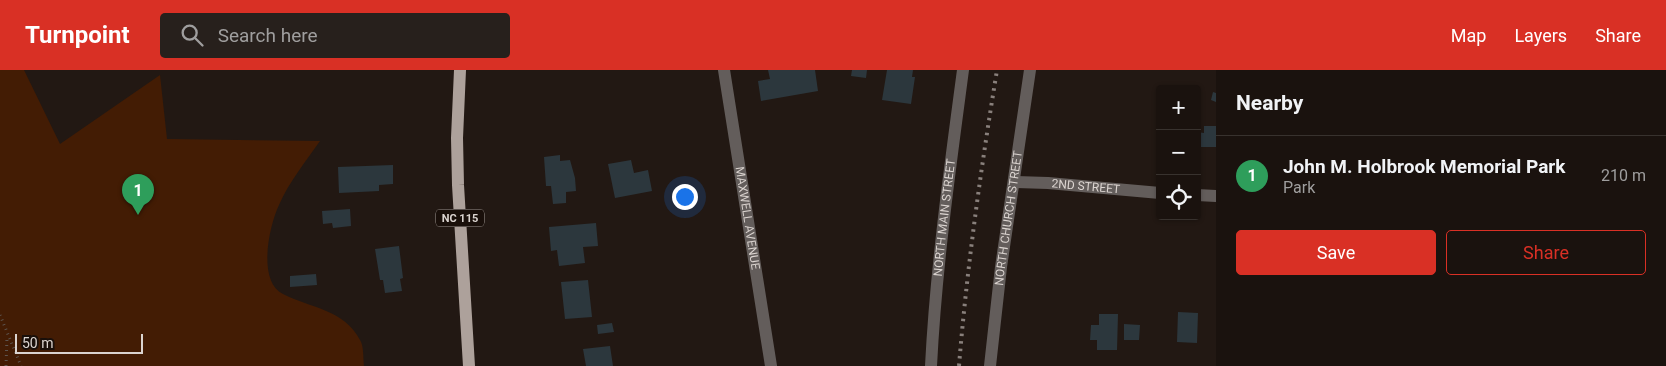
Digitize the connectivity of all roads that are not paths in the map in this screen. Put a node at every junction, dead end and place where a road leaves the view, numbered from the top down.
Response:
1 (460, 70) edge
2 (724, 70) edge
3 (963, 70) edge
4 (1030, 70) edge
5 (1014, 182) junction
6 (1156, 193) edge
7 (1201, 195) edge
8 (1216, 196) edge
9 (469, 366) edge
10 (771, 366) edge
11 (931, 366) edge
12 (990, 366) edge

1 - 9 main road, NC 115
2 - 10 street, MAXWELL AVENUE
3 - 11 street, NORTH MAIN STREET
4 - 5 street, NORTH CHURCH STREET
5 - 6 street, 2ND STREET
5 - 12 street, NORTH CHURCH STREET
7 - 8 street

